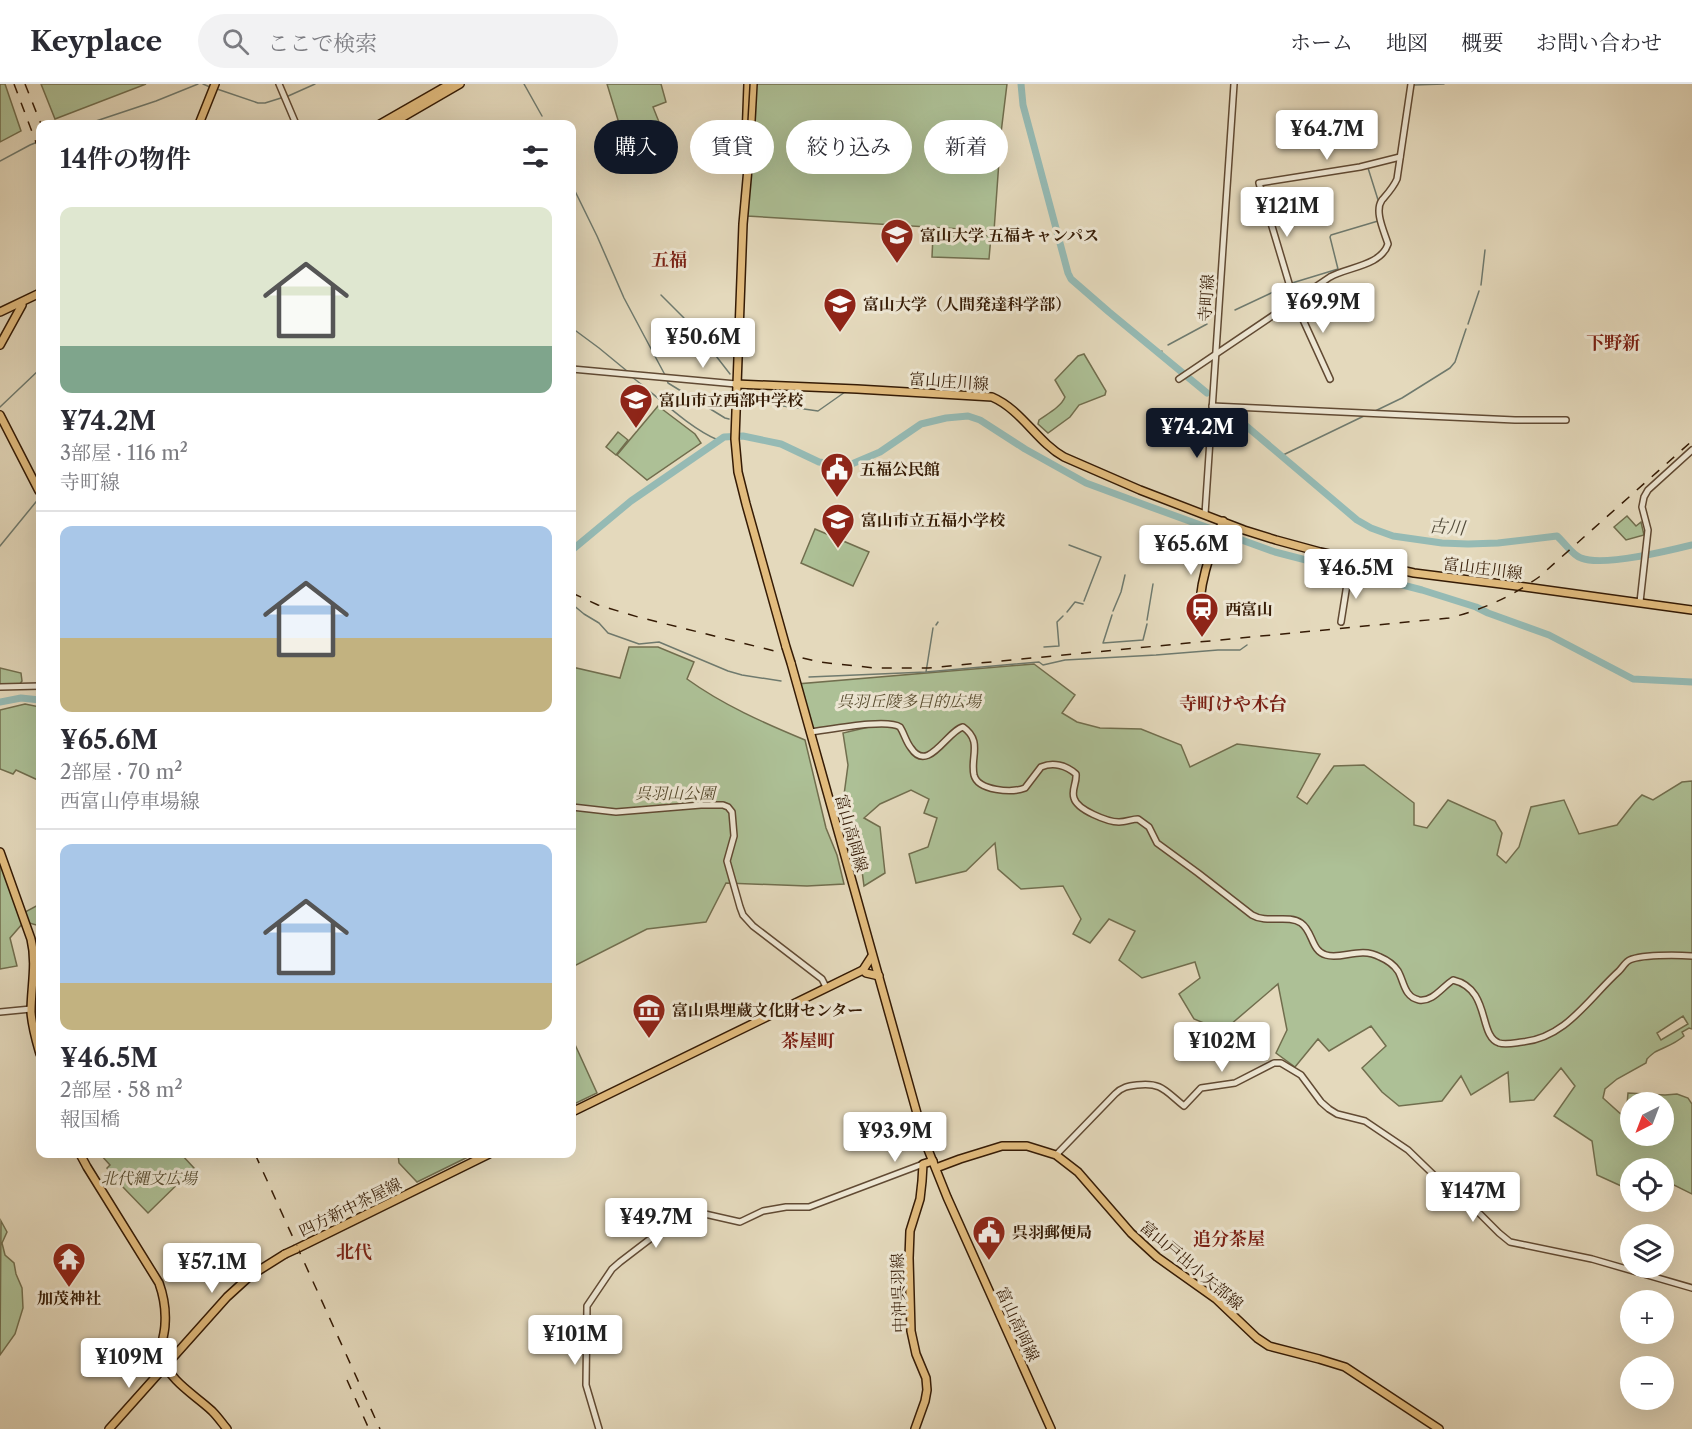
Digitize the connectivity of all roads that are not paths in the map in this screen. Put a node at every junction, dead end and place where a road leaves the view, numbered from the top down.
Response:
1 (279, 84) edge
2 (450, 84) edge
3 (460, 84) edge
4 (748, 84) edge
5 (753, 84) edge
6 (1234, 84) edge
7 (1411, 84) edge
8 (214, 86) edge
9 (201, 120) edge
10 (294, 120) edge
11 (387, 120) edge
12 (398, 120) edge
13 (1400, 157) junction
14 (745, 192) junction
15 (36, 290) edge
16 (36, 295) edge
17 (1294, 300) junction
18 (22, 305) dead end
19 (0, 306) edge
20 (0, 312) edge
21 (0, 345) edge
22 (1215, 354) junction
23 (576, 369) edge
24 (1179, 379) dead end
25 (1330, 379) dead end
26 (736, 384) junction
27 (1212, 406) junction
28 (0, 415) edge
29 (1566, 420) dead end
30 (1692, 450) edge
31 (36, 485) edge
32 (1205, 514) junction
33 (1220, 528) junction
34 (1350, 562) junction
35 (1640, 602) junction
36 (1692, 610) edge
37 (1200, 622) dead end
38 (1341, 622) dead end
39 (36, 686) edge
40 (0, 687) edge
41 (810, 732) junction
42 (576, 807) edge
43 (0, 852) edge
44 (872, 956) junction
45 (1692, 956) edge
46 (862, 970) junction
47 (879, 976) junction
48 (826, 987) junction
49 (31, 1009) junction
50 (0, 1012) edge
51 (36, 1041) edge
52 (576, 1110) edge
53 (1056, 1155) junction
54 (82, 1158) edge
55 (481, 1158) edge
56 (923, 1164) junction
57 (934, 1164) junction
58 (1692, 1288) edge
59 (166, 1365) junction
60 (110, 1429) edge
61 (228, 1429) edge
62 (598, 1429) edge
63 (915, 1429) edge
64 (1051, 1429) edge
65 (1439, 1429) edge

1 - 10 street
2 - 11 main road
3 - 12 main road
4 - 14 main road
5 - 14 main road
6 - 22 street, 寺町線
7 - 13 street
8 - 9 main road
13 - 17 street
13 - 17 street
14 - 26 main road, 富山高岡線
15 - 19 main road
16 - 20 main road
17 - 22 street
17 - 25 street
18 - 21 main road
22 - 24 street
22 - 27 street, 寺町線
23 - 26 street
26 - 32 main road, 富山庄川線
26 - 41 main road, 富山高岡線, bridge
27 - 29 street
27 - 32 street, 寺町線
28 - 31 main road
30 - 35 street
32 - 33 main road, 富山庄川線
33 - 34 main road, 富山庄川線
33 - 37 main road
34 - 35 main road, 富山庄川線
34 - 38 street
35 - 36 main road, 富山庄川線
39 - 40 street
41 - 44 main road, 富山高岡線
41 - 45 street
42 - 48 street
43 - 49 main road
44 - 46 main road
44 - 47 main road, 富山高岡線
46 - 47 main road
46 - 48 main road
47 - 57 main road, 富山高岡線
48 - 52 main road
49 - 50 street
49 - 51 main road
53 - 57 main road, 富山戸出小矢部線
53 - 58 street
53 - 65 main road, 富山戸出小矢部線
54 - 59 main road
55 - 59 main road, 四方新中茶屋線, bridge
56 - 57 main road
56 - 62 street
56 - 63 main road, 中沖呉羽線
57 - 64 main road, 富山高岡線
59 - 60 main road, 四方新中茶屋線
59 - 61 main road

